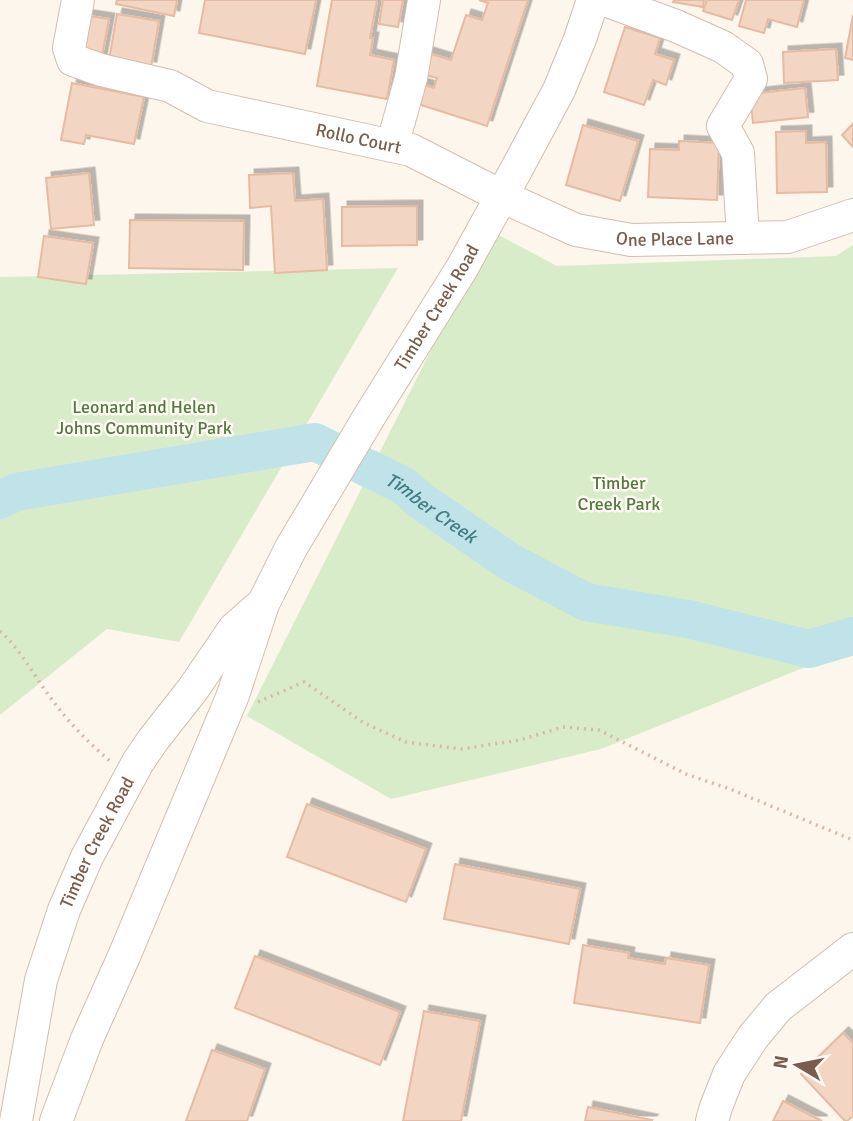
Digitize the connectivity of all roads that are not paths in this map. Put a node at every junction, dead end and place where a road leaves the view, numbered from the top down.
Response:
1 (78, 0) edge
2 (424, 0) edge
3 (593, 0) edge
4 (605, 0) edge
5 (392, 146) junction
6 (501, 196) junction
7 (853, 215) edge
8 (743, 238) junction
9 (263, 604) junction
10 (853, 949) edge
11 (16, 1121) edge
12 (56, 1121) edge
13 (712, 1121) edge

1 - 5 street, Rollo Court
2 - 5 street
3 - 6 street, Timber Creek Road
4 - 8 street
5 - 6 street, Rollo Court
6 - 8 street, One Place Lane
6 - 9 street, Timber Creek Road
7 - 8 street, One Place Lane
9 - 11 street, Timber Creek Road
9 - 12 street, Timber Creek Road
10 - 13 street

